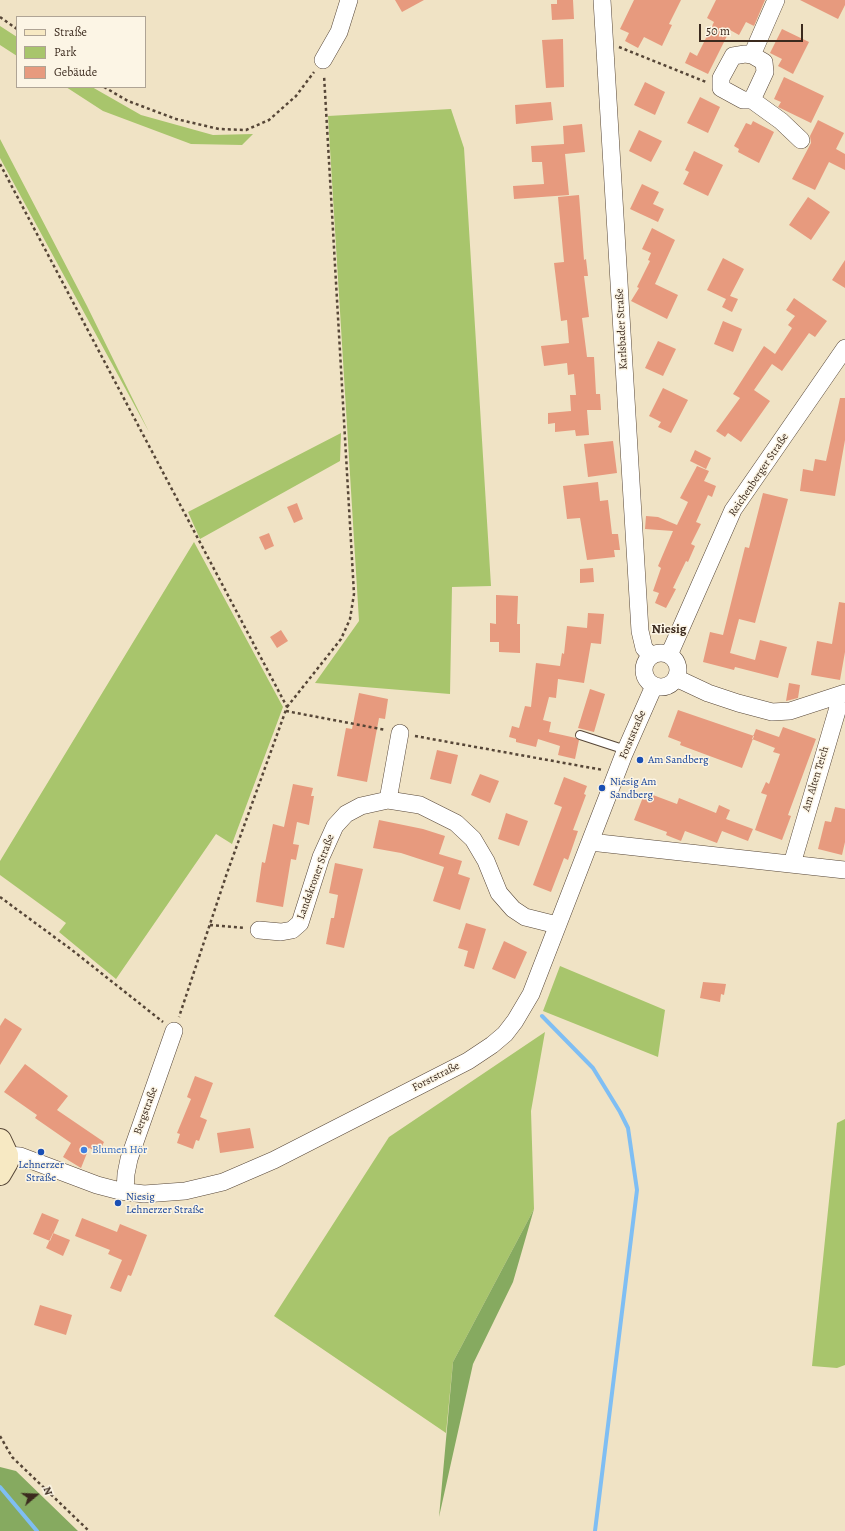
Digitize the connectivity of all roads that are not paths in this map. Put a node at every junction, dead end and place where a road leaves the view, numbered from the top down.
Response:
1 (350, 0) edge
2 (602, 0) edge
3 (776, 0) edge
4 (752, 55) junction
5 (323, 60) road end
6 (752, 100) junction
7 (801, 140) dead end
8 (845, 348) edge
9 (669, 655) junction
10 (651, 656) junction
11 (676, 678) junction
12 (654, 686) junction
13 (843, 693) edge
14 (400, 733) road end
15 (580, 735) dead end
16 (626, 750) junction
17 (388, 800) junction
18 (590, 842) junction
19 (792, 864) junction
20 (845, 870) edge
21 (558, 925) junction
22 (260, 930) road end
23 (174, 1031) road end
24 (2, 1157) edge
25 (125, 1191) junction

1 - 5 street
2 - 10 street, Karlsbader Straße
3 - 4 street
4 - 6 street
4 - 6 street
6 - 7 street
8 - 9 street, Reichenberger Straße
9 - 10 street
9 - 11 street
10 - 12 street
11 - 12 street
11 - 13 street
12 - 16 street, Forststraße
13 - 19 street, Am Alten Teich
14 - 17 street
15 - 16 lane
16 - 18 street, Forststraße
17 - 21 street, Landskroner Straße
17 - 22 street, Landskroner Straße
18 - 19 street
18 - 21 street, Forststraße
19 - 20 street
21 - 25 street, Forststraße
23 - 25 street, Bergstraße
24 - 25 street, Forststraße

